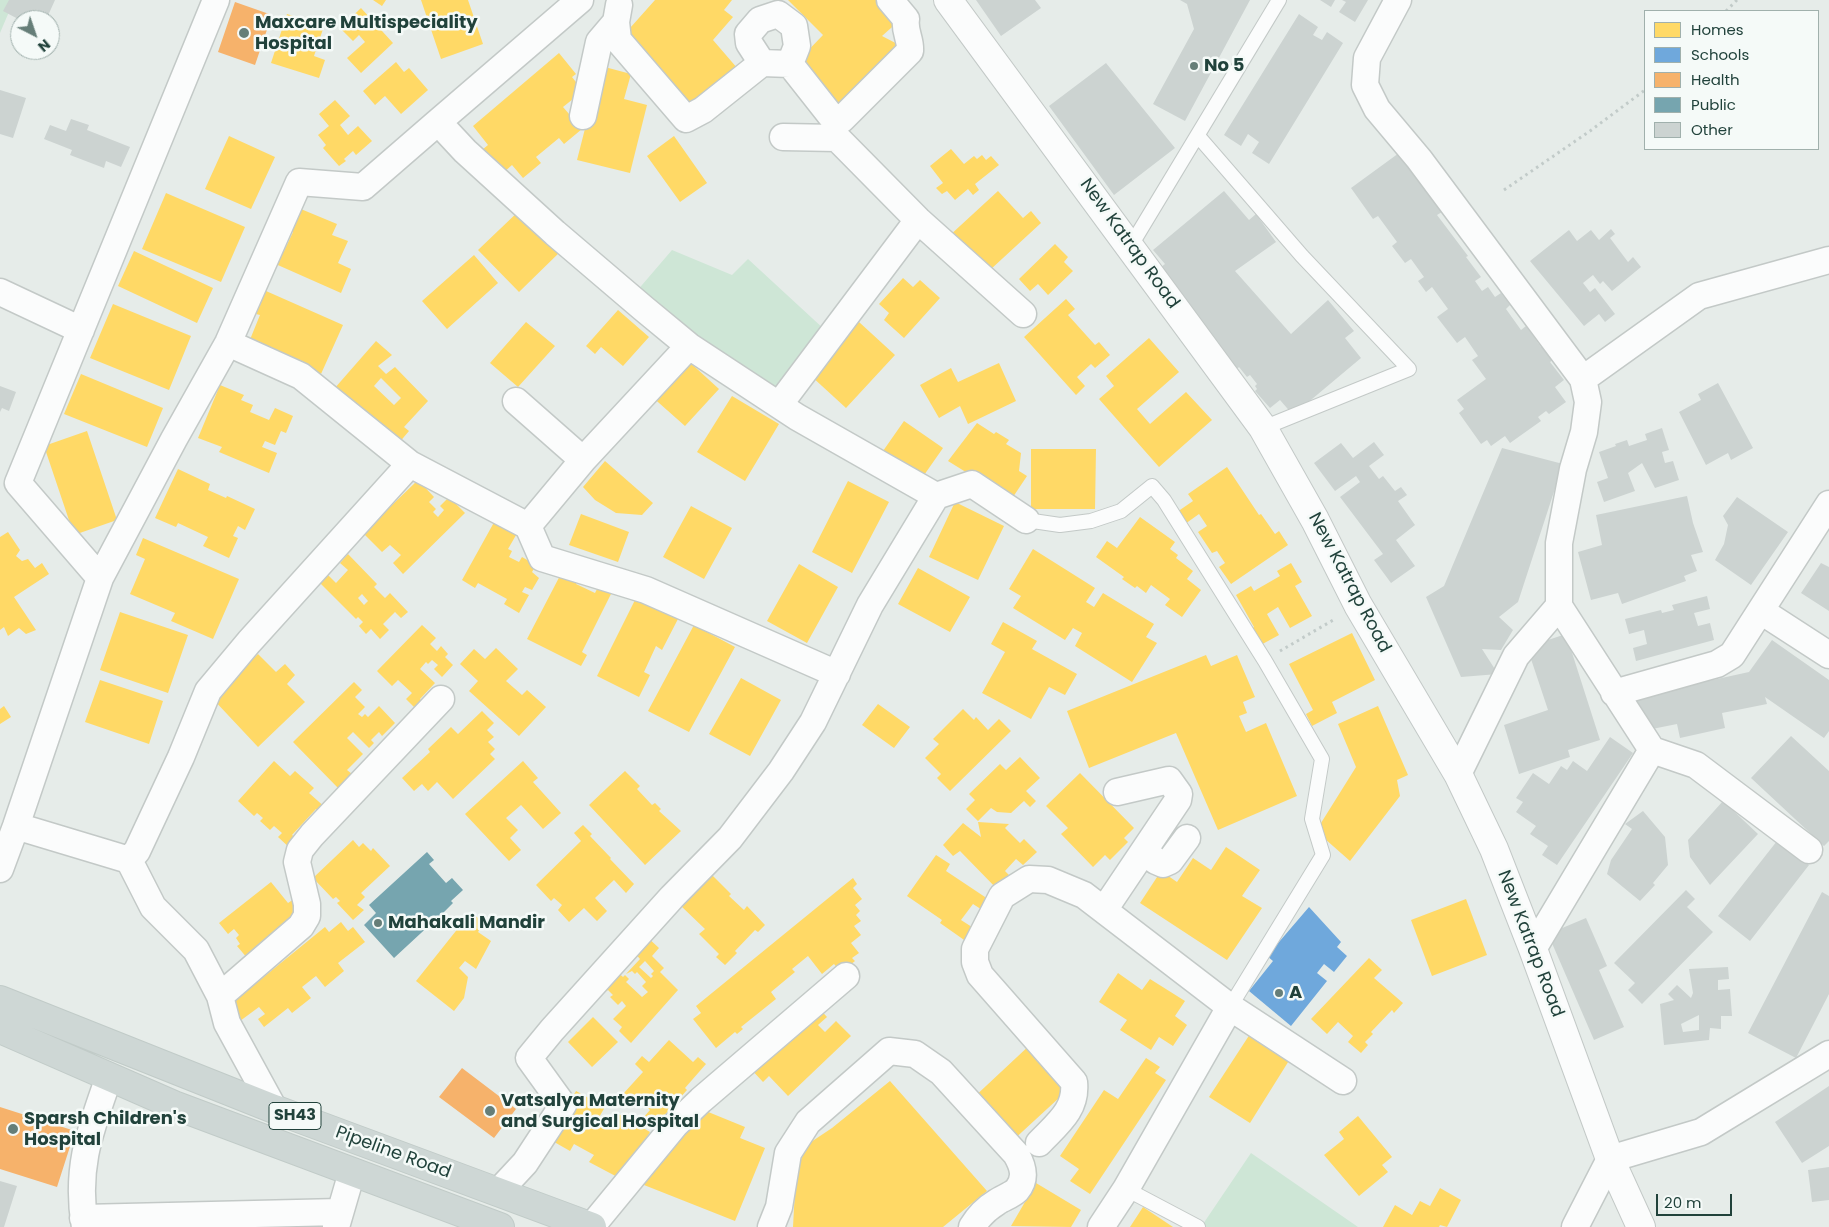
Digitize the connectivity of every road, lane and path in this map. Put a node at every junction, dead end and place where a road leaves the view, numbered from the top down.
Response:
1 (216, 0) edge
2 (580, 0) edge
3 (890, 0) edge
4 (948, 0) edge
5 (1279, 0) edge
6 (1398, 0) edge
7 (1737, 0) edge
8 (616, 7) edge
9 (1727, 10) edge
10 (762, 63) junction
11 (790, 64) junction
12 (1644, 91) edge
13 (583, 116) dead end
14 (438, 122) junction
15 (1198, 136) junction
16 (784, 137) dead end
17 (1504, 190) dead end
18 (918, 220) junction
19 (1130, 247) junction
20 (1829, 260) edge
21 (0, 292) edge
22 (1023, 314) dead end
23 (81, 330) junction
24 (228, 343) junction
25 (690, 346) junction
26 (1584, 379) junction
27 (516, 401) dead end
28 (779, 405) junction
29 (1263, 428) junction
30 (583, 460) junction
31 (410, 464) junction
32 (936, 496) junction
33 (1829, 504) edge
34 (1026, 520) joint
35 (528, 526) junction
36 (100, 578) junction
37 (1358, 605) junction
38 (1560, 606) junction
39 (1761, 611) junction
40 (1829, 655) edge
41 (1265, 661) junction
42 (837, 674) junction
43 (1614, 693) junction
44 (441, 699) dead end
45 (1652, 750) junction
46 (1458, 774) junction
47 (1117, 792) dead end
48 (16, 826) junction
49 (1187, 838) dead end
50 (1809, 850) dead end
51 (1144, 851) junction
52 (129, 860) junction
53 (0, 869) edge
54 (1104, 910) junction
55 (1534, 950) junction
56 (846, 976) dead end
57 (220, 996) junction
58 (0, 1000) edge
59 (1230, 1007) junction
60 (0, 1029) edge
61 (1829, 1054) edge
62 (109, 1077) junction
63 (1343, 1081) dead end
64 (274, 1108) junction
65 (1039, 1143) dead end
66 (1610, 1159) junction
67 (352, 1172) junction
68 (1126, 1189) junction
69 (498, 1192) junction
70 (338, 1220) edge
71 (84, 1222) edge
72 (500, 1227) edge
73 (592, 1227) edge
74 (771, 1227) edge
75 (972, 1227) edge
76 (1100, 1227) edge
77 (1198, 1227) edge
78 (1575, 1227) edge
79 (1641, 1227) edge

1 - 23 street
2 - 14 street
3 - 11 street
4 - 19 street, New Katrap Road
5 - 15 lane
6 - 26 street
7 - 9 path
8 - 10 street
8 - 13 street
10 - 11 street
10 - 11 street
12 - 17 path
14 - 24 street
14 - 25 street
15 - 19 lane
15 - 29 lane
16 - 18 street
18 - 22 street
18 - 28 street
19 - 29 street, New Katrap Road
20 - 26 street
21 - 23 street
23 - 36 street
24 - 31 street
24 - 36 street
25 - 28 street
25 - 30 street
26 - 38 street
27 - 30 street
28 - 32 street
29 - 37 street, New Katrap Road
30 - 35 street
31 - 35 street
31 - 52 street
32 - 34 street
32 - 42 street
33 - 39 street
34 - 41 lane
35 - 42 street
36 - 48 street
37 - 41 path
37 - 46 street, New Katrap Road
38 - 43 street
38 - 46 street
39 - 40 street
39 - 43 street
41 - 59 lane
42 - 69 street
43 - 45 street
44 - 57 street
45 - 50 street
45 - 55 street
46 - 55 street, New Katrap Road
47 - 51 street
48 - 52 street
48 - 53 street
49 - 51 street
51 - 54 street
52 - 57 street
54 - 59 street
54 - 65 street
55 - 66 street, New Katrap Road
56 - 73 street
57 - 64 street
58 - 64 main road, Pipeline Road / SH43
59 - 63 street
59 - 68 street
60 - 62 main road, Pipeline Road / SH43
61 - 66 street
62 - 67 main road, Pipeline Road / SH43
62 - 71 street
64 - 69 main road, Pipeline Road / SH43
66 - 78 street
66 - 79 street, New Katrap Road
67 - 70 street
67 - 72 main road, Pipeline Road / SH43
68 - 76 street
68 - 77 lane
69 - 73 main road, Pipeline Road / SH43
70 - 71 street
74 - 75 street

